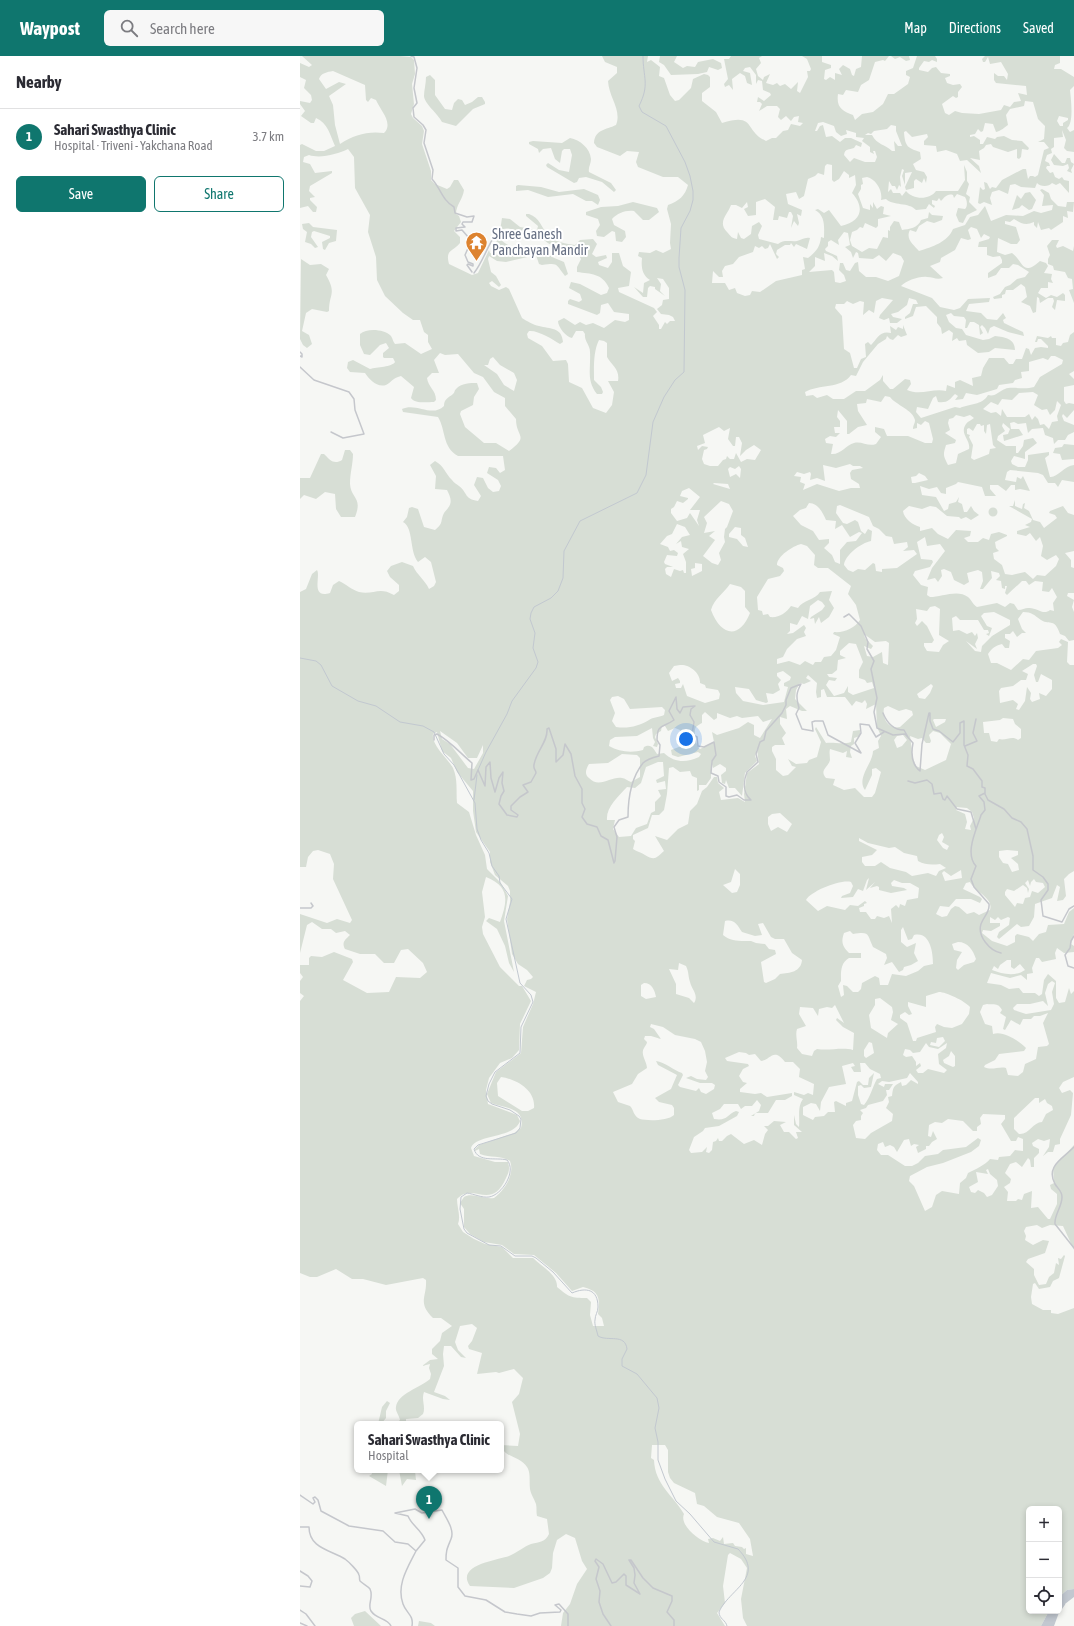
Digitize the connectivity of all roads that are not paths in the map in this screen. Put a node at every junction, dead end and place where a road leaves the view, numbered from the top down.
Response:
1 (411, 56) edge
2 (500, 234) dead end
3 (300, 352) edge
4 (300, 356) edge
5 (300, 367) edge
6 (331, 432) dead end
7 (844, 617) dead end
8 (883, 713) dead end
9 (976, 719) dead end
10 (884, 732) junction
11 (434, 740) dead end
12 (909, 740) junction
13 (964, 746) junction
14 (908, 781) dead end
15 (985, 793) junction
16 (977, 829) junction
17 (311, 903) dead end
18 (1074, 906) edge
19 (300, 908) edge
20 (1074, 936) edge
21 (1001, 953) dead end
22 (1074, 968) edge
23 (1074, 1147) edge
24 (1074, 1248) edge
25 (300, 1494) edge
26 (300, 1527) edge
27 (416, 1551) junction
28 (300, 1571) edge
29 (300, 1586) edge
30 (300, 1610) edge
31 (300, 1622) edge
32 (308, 1626) edge
33 (315, 1626) edge
34 (391, 1626) edge
35 (412, 1626) edge
36 (568, 1626) edge
37 (611, 1626) edge
38 (674, 1626) edge

1 - 2 street
3 - 4 street
5 - 6 street
7 - 10 street
8 - 12 street
9 - 13 street
10 - 11 street
10 - 12 street
12 - 13 street
13 - 15 street
14 - 16 street
15 - 16 street
15 - 18 street
16 - 21 street
17 - 19 street
20 - 22 street
23 - 24 street
25 - 27 street
26 - 34 street
27 - 35 street
27 - 36 street
28 - 29 street
30 - 33 street
31 - 32 street
37 - 38 street

